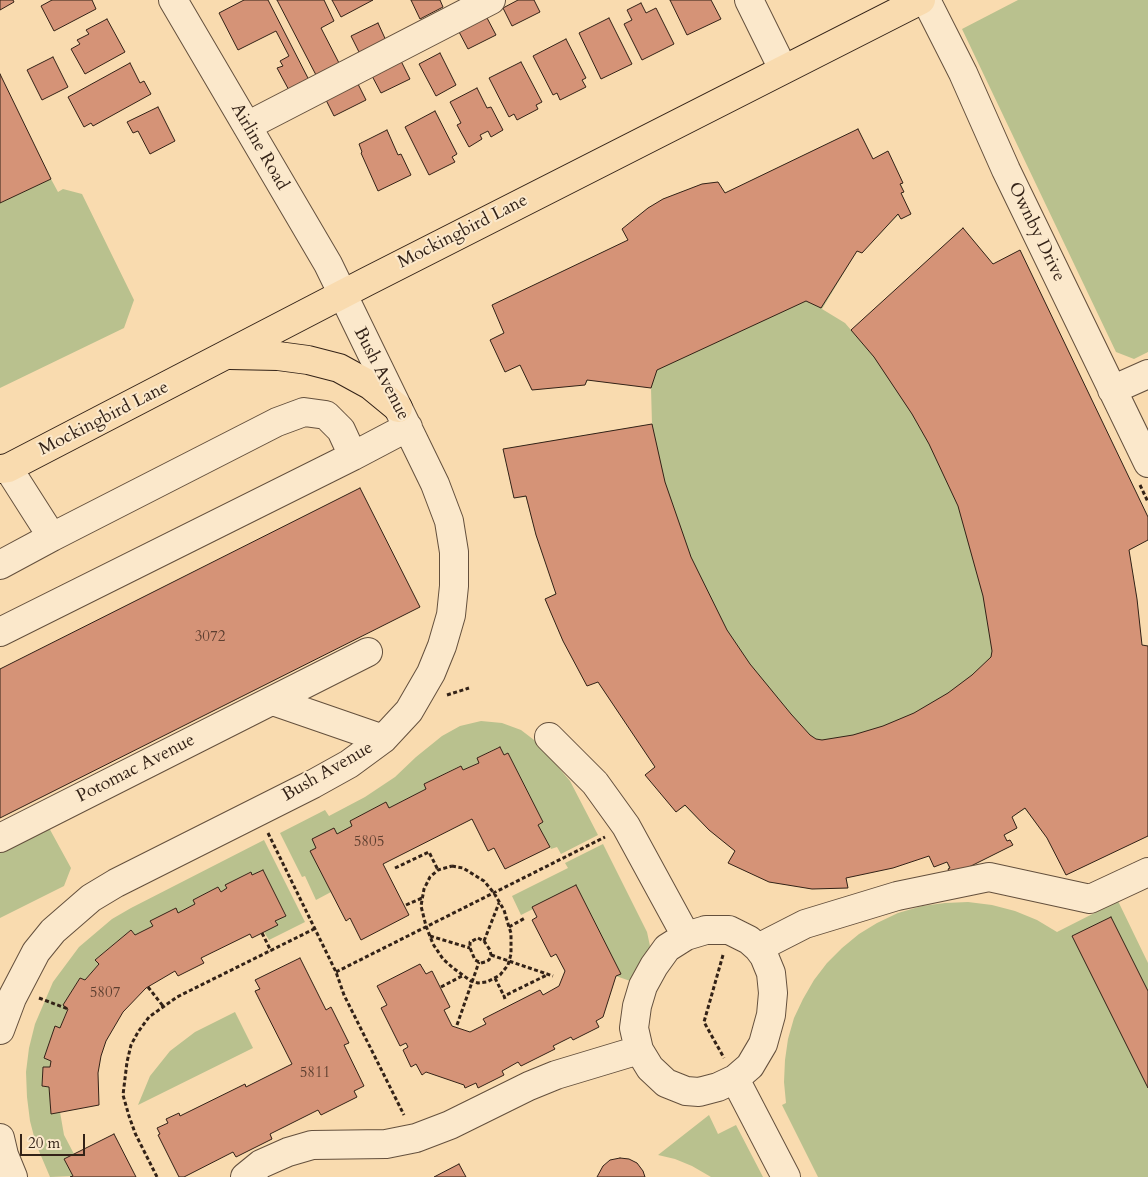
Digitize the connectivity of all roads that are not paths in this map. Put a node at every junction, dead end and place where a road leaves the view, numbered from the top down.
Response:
1 (173, 0) edge
2 (491, 0) edge
3 (749, 0) edge
4 (921, 0) edge
5 (926, 0) edge
6 (783, 69) junction
7 (247, 126) junction
8 (342, 296) junction
9 (229, 354) junction
10 (1148, 374) edge
11 (1112, 390) junction
12 (403, 418) junction
13 (353, 456) junction
14 (1148, 463) edge
15 (2, 472) edge
16 (52, 537) junction
17 (0, 564) edge
18 (0, 632) edge
19 (368, 652) dead end
20 (273, 700) junction
21 (549, 737) dead end
22 (383, 739) junction
23 (0, 838) edge
24 (1148, 872) edge
25 (686, 936) junction
26 (758, 948) junction
27 (0, 1030) edge
28 (639, 1050) junction
29 (735, 1079) junction
30 (0, 1138) edge
31 (13, 1177) edge
32 (245, 1177) edge
33 (786, 1177) edge

1 - 7 street, Airline Road
2 - 7 street
3 - 6 street
4 - 6 main road, Mockingbird Lane
5 - 11 street, Ownby Drive
6 - 8 main road, Mockingbird Lane
7 - 8 street, Airline Road
8 - 9 main road, Mockingbird Lane
8 - 12 street, Bush Avenue
9 - 12 main road
9 - 15 main road, Mockingbird Lane
10 - 11 street
11 - 14 street, Ownby Drive
12 - 13 street
12 - 22 street, Bush Avenue
13 - 16 street
13 - 18 street
15 - 16 street
16 - 17 street
19 - 20 street, Potomac Avenue
20 - 22 street
20 - 23 street, Potomac Avenue
21 - 25 street
22 - 27 street, Bush Avenue
24 - 26 street
25 - 26 street
25 - 28 street
26 - 29 street
28 - 29 street
28 - 32 street
29 - 33 street
30 - 31 street

